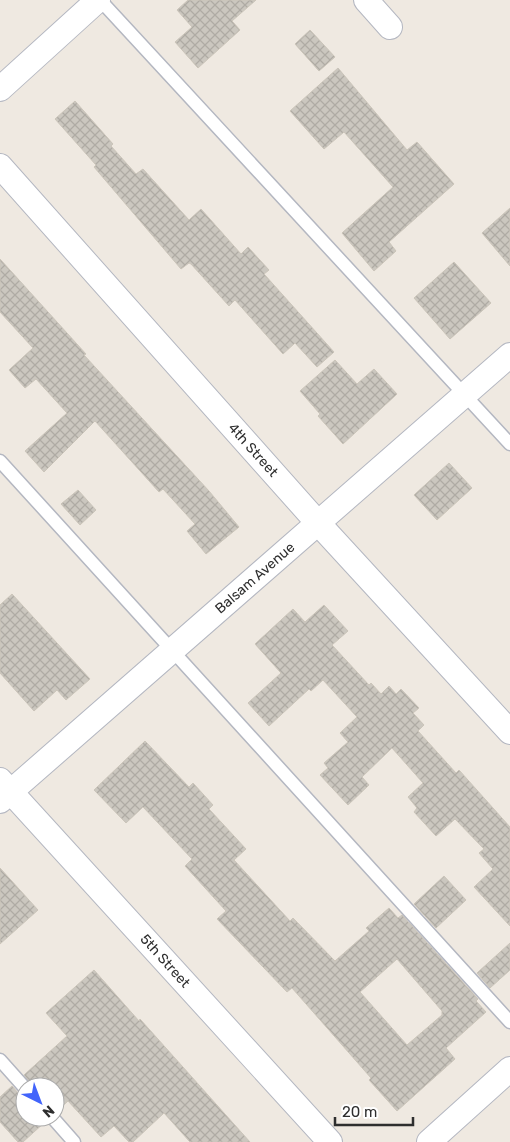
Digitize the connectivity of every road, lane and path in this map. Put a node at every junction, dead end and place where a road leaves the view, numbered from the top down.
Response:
1 (99, 0) edge
2 (366, 0) edge
3 (390, 27) dead end
4 (0, 89) edge
5 (0, 166) edge
6 (510, 355) edge
7 (464, 395) junction
8 (510, 444) edge
9 (0, 461) edge
10 (318, 523) junction
11 (171, 651) junction
12 (510, 732) edge
13 (3, 791) edge
14 (510, 1022) edge
15 (0, 1060) edge
16 (510, 1069) edge
17 (15, 1077) edge
18 (61, 1127) edge
19 (74, 1142) edge
20 (330, 1142) edge
21 (429, 1142) edge

1 - 4 street
1 - 7 lane
2 - 3 street
5 - 10 street, 4th Street
6 - 7 street, Balsam Avenue
7 - 8 lane
7 - 10 street, Balsam Avenue
9 - 11 lane
10 - 11 street, Balsam Avenue
10 - 12 street, 4th Street
11 - 13 street, Balsam Avenue
11 - 14 lane
13 - 20 street, 5th Street
15 - 17 lane
16 - 21 street
18 - 19 lane

